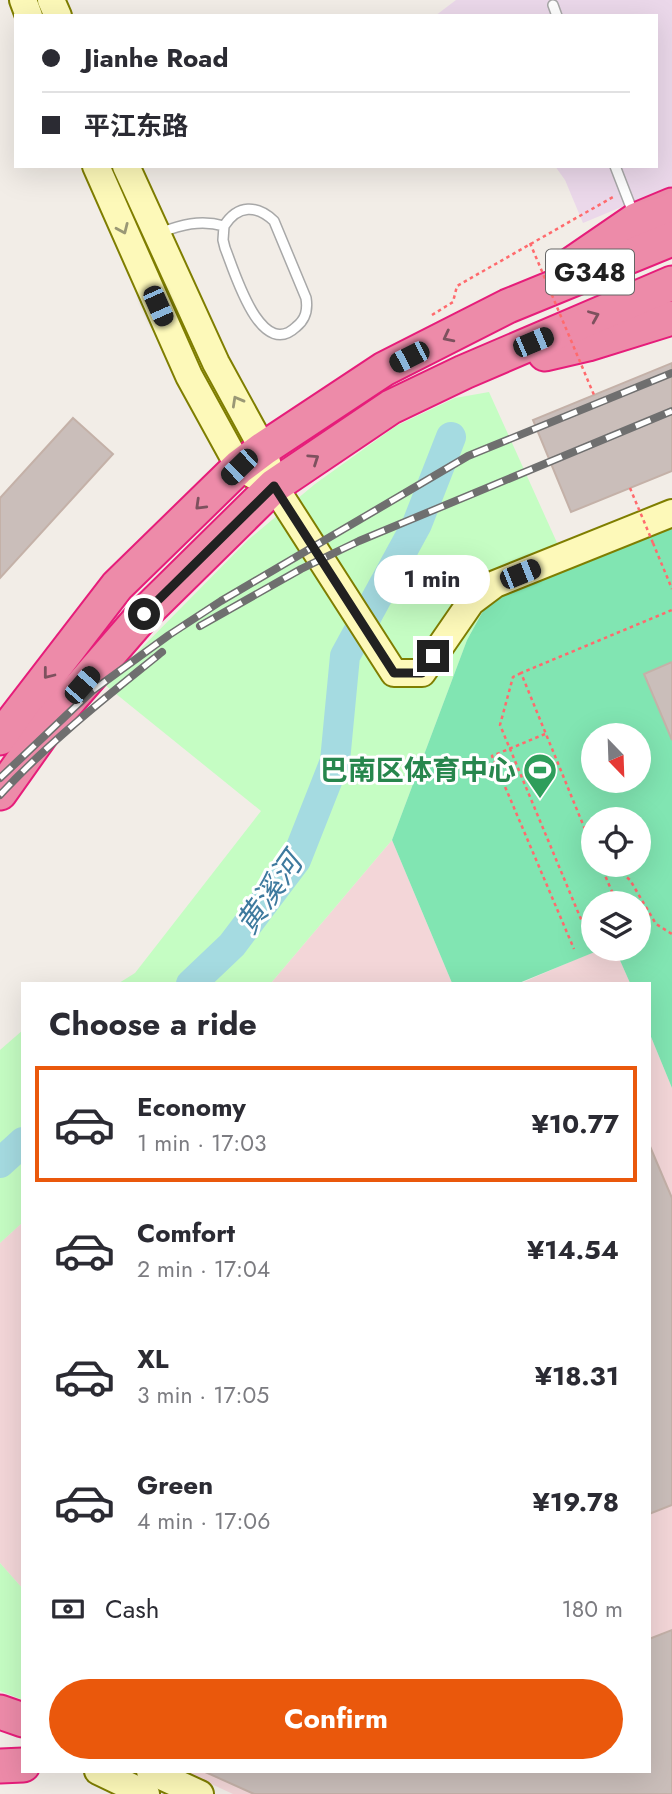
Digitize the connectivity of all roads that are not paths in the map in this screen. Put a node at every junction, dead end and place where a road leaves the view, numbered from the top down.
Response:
1 (553, 5) dead end
2 (556, 14) edge
3 (97, 168) edge
4 (127, 168) edge
5 (616, 168) edge
6 (630, 205) junction
7 (672, 205) edge
8 (224, 226) junction
9 (157, 234) junction
10 (672, 239) edge
11 (672, 283) edge
12 (509, 306) junction
13 (672, 318) edge
14 (464, 372) junction
15 (251, 458) junction
16 (274, 486) junction
17 (672, 513) edge
18 (0, 738) edge
19 (0, 793) edge
20 (0, 1712) edge
21 (21, 1719) edge
22 (0, 1729) edge
23 (21, 1733) edge
24 (0, 1752) edge
25 (21, 1755) edge
26 (21, 1765) edge
27 (0, 1766) edge
28 (102, 1773) edge
29 (154, 1773) edge
30 (146, 1794) edge
31 (200, 1794) edge

1 - 2 lane
3 -> 15 main road
4 - 9 main road
5 - 6 lane
6 - 7 highway
6 - 12 highway
8 - 8 lane
8 - 9 lane
15 -> 9 main road
10 - 12 highway, G348
14 -> 11 highway, G348
12 -> 15 highway, G348
13 - 14 highway
16 -> 14 highway, G348
15 - 16 main road
15 -> 18 highway, G348
16 - 17 main road
16 - 19 highway, G348
20 - 21 highway
22 - 23 main road
24 - 25 main road
26 - 27 highway
28 - 30 main road
29 - 31 main road

